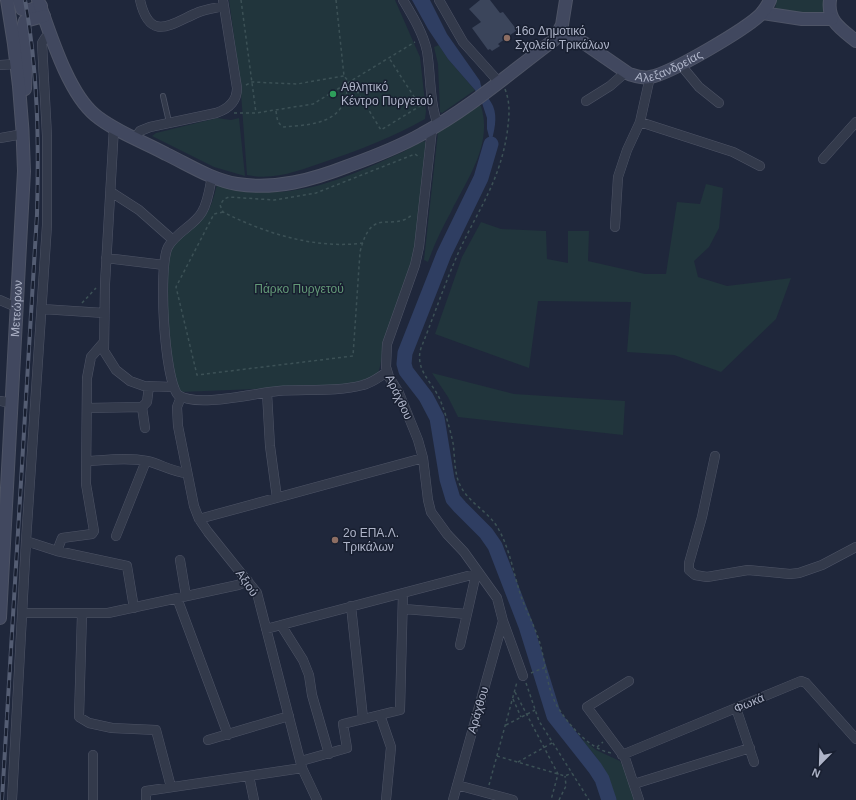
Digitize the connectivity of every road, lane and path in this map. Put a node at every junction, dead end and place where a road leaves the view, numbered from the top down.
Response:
1 (7, 0) edge
2 (19, 0) edge
3 (140, 0) edge
4 (241, 0) edge
5 (336, 0) edge
6 (403, 0) edge
7 (439, 0) edge
8 (566, 0) edge
9 (770, 0) edge
10 (830, 0) edge
11 (224, 3) edge
12 (41, 8) edge
13 (762, 12) junction
14 (832, 19) junction
15 (559, 33) junction
16 (51, 35) junction
17 (423, 37) junction
18 (856, 41) edge
19 (389, 58) junction
20 (0, 64) edge
21 (16, 64) junction
22 (680, 64) junction
23 (626, 72) junction
24 (344, 76) junction
25 (650, 77) junction
26 (252, 82) junction
27 (349, 83) junction
28 (496, 83) junction
29 (237, 91) junction
30 (163, 96) dead end
31 (586, 101) dead end
32 (719, 103) dead end
33 (276, 110) junction
34 (169, 122) junction
35 (640, 122) junction
36 (856, 122) edge
37 (114, 127) junction
38 (435, 127) junction
39 (23, 131) junction
40 (0, 138) edge
41 (135, 138) junction
42 (823, 158) dead end
43 (421, 160) dead end
44 (760, 166) dead end
45 (212, 176) junction
46 (111, 192) junction
47 (223, 212) junction
48 (416, 212) dead end
49 (615, 227) dead end
50 (172, 240) junction
51 (363, 243) junction
52 (106, 258) junction
53 (164, 265) junction
54 (105, 284) junction
55 (0, 300) edge
56 (16, 307) junction
57 (42, 309) junction
58 (75, 312) junction
59 (104, 313) junction
60 (103, 343) junction
61 (387, 372) junction
62 (149, 386) junction
63 (173, 387) junction
64 (267, 393) junction
65 (181, 397) junction
66 (5, 402) edge
67 (142, 407) junction
68 (87, 408) junction
69 (145, 428) dead end
70 (715, 456) dead end
71 (423, 458) junction
72 (88, 461) junction
73 (146, 461) junction
74 (187, 473) junction
75 (276, 498) junction
76 (3, 515) edge
77 (199, 519) junction
78 (116, 536) dead end
79 (26, 541) junction
80 (856, 547) edge
81 (57, 551) junction
82 (180, 560) dead end
83 (2, 565) edge
84 (477, 573) junction
85 (248, 581) junction
86 (403, 593) junction
87 (182, 597) junction
88 (351, 606) junction
89 (134, 608) junction
90 (404, 609) junction
91 (23, 612) junction
92 (82, 614) junction
93 (467, 614) junction
94 (0, 618) edge
95 (503, 621) junction
96 (281, 625) junction
97 (266, 629) junction
98 (460, 645) dead end
99 (546, 667) junction
100 (524, 676) junction
101 (629, 681) dead end
102 (514, 692) junction
103 (513, 699) junction
104 (736, 708) junction
105 (535, 710) junction
106 (526, 714) junction
107 (380, 715) junction
108 (289, 716) junction
109 (521, 717) junction
110 (363, 718) junction
111 (506, 726) junction
112 (228, 735) junction
113 (856, 739) edge
114 (208, 740) dead end
115 (552, 743) junction
116 (544, 747) junction
117 (750, 748) junction
118 (329, 754) junction
119 (93, 755) dead end
120 (622, 755) junction
121 (497, 756) junction
122 (518, 762) junction
123 (754, 762) dead end
124 (302, 765) junction
125 (572, 773) junction
126 (558, 774) junction
127 (249, 776) junction
128 (565, 776) junction
129 (634, 784) junction
130 (457, 785) junction
131 (171, 787) junction
132 (487, 793) junction
133 (12, 800) edge
134 (93, 800) edge
135 (146, 800) edge
136 (254, 800) edge
137 (317, 800) edge
138 (386, 800) edge
139 (453, 800) edge
140 (513, 800) edge
141 (551, 800) edge
142 (559, 800) edge
143 (589, 800) edge
144 (639, 800) edge

1 - 21 street, Μετεώρων
2 - 12 street
3 - 11 street
4 - 26 path
5 - 24 path
6 - 17 street
7 - 28 street
8 - 15 street
9 - 13 street, Αλεξανδρείας
10 - 14 street
11 - 29 street
12 - 16 street
12 - 39 street
13 - 14 street
13 - 22 street, Αλεξανδρείας
14 - 18 street
15 - 23 street, Αλεξανδρείας
15 - 28 street
16 - 37 street
16 - 57 street
17 - 19 path
17 - 38 street
19 - 27 path
19 - 27 path
20 - 21 street
21 - 39 street, Μετεώρων
22 - 25 street, Αλεξανδρείας
22 - 32 street
23 - 25 street, Αλεξανδρείας
23 - 31 street
24 - 26 path
24 - 27 path
25 - 35 street
26 - 29 path
26 - 33 path
27 - 33 path
27 - 33 path
28 - 38 street
28 - 99 path
29 - 34 street
30 - 34 lane
34 - 41 street
35 - 44 street
35 - 49 street
36 - 42 street
37 - 41 street
37 - 46 street
38 - 45 street
38 - 61 street, Αράχθου
39 - 40 street
39 - 56 street, Μετεώρων
41 - 45 street
43 - 47 path
45 - 50 street
46 - 50 street
46 - 52 street
47 - 51 path
47 - 51 path
48 - 51 path
50 - 53 street
52 - 53 street
52 - 54 street
53 - 63 street
54 - 58 path
54 - 59 street
55 - 56 street
56 - 66 street, Μετεώρων
57 - 58 street
57 - 79 street
58 - 59 street
59 - 60 street
60 - 62 street
60 - 68 street
61 - 64 street
61 - 71 street, Αράχθου
62 - 63 street
62 - 67 street
63 - 65 street
64 - 65 street
64 - 75 street
65 - 74 street, Αξιού
66 - 76 street, Μετεώρων
67 - 68 street
67 - 69 street
68 - 72 street
70 - 80 street
71 - 75 street
71 - 84 street, Αράχθου
72 - 73 street
72 - 81 street
73 - 74 street
73 - 78 street
74 - 77 street, Αξιού
75 - 77 street
76 - 83 street, Μετεώρων
77 - 85 street, Αξιού
79 - 81 street
79 - 91 street
81 - 89 street
82 - 87 street
83 - 94 street, Μετεώρων
84 - 86 street
84 - 93 street
84 - 95 street, Αράχθου
85 - 87 street
85 - 97 street, Αξιού
86 - 88 street
86 - 90 street
87 - 89 street
87 - 112 street
88 - 96 street
88 - 110 street
89 - 92 street
90 - 93 street
90 - 107 street
91 - 92 street
91 - 133 street
92 - 131 street
93 - 98 street
95 - 100 street, Αράχθου
95 - 130 street, Αράχθου
96 - 97 street
96 - 118 street
97 - 108 street, Αξιού
99 - 100 path
99 - 120 path
100 - 102 path
100 - 105 path
101 - 120 street
102 - 103 path
102 - 106 path
103 - 109 path
103 - 111 path
104 - 113 street, Φωκά
104 - 117 street
104 - 120 street, Φωκά
105 - 106 path
105 - 115 path
106 - 109 path
106 - 116 path
107 - 110 street
107 - 138 street
108 - 112 street
108 - 124 street, Αξιού
109 - 111 path
110 - 118 street
111 - 121 path
112 - 114 street
115 - 116 path
115 - 125 path
116 - 122 path
116 - 126 path
117 - 123 street
117 - 129 street
118 - 124 street
119 - 134 street
120 - 129 street
121 - 122 path
121 - 132 path
122 - 126 path
124 - 127 street
124 - 137 street, Αξιού
125 - 128 path
125 - 143 path
126 - 128 path
126 - 141 path
127 - 131 street
127 - 136 street
128 - 142 path
129 - 144 street
130 - 132 street
130 - 139 street, Αράχθου
131 - 135 street
132 - 140 street

